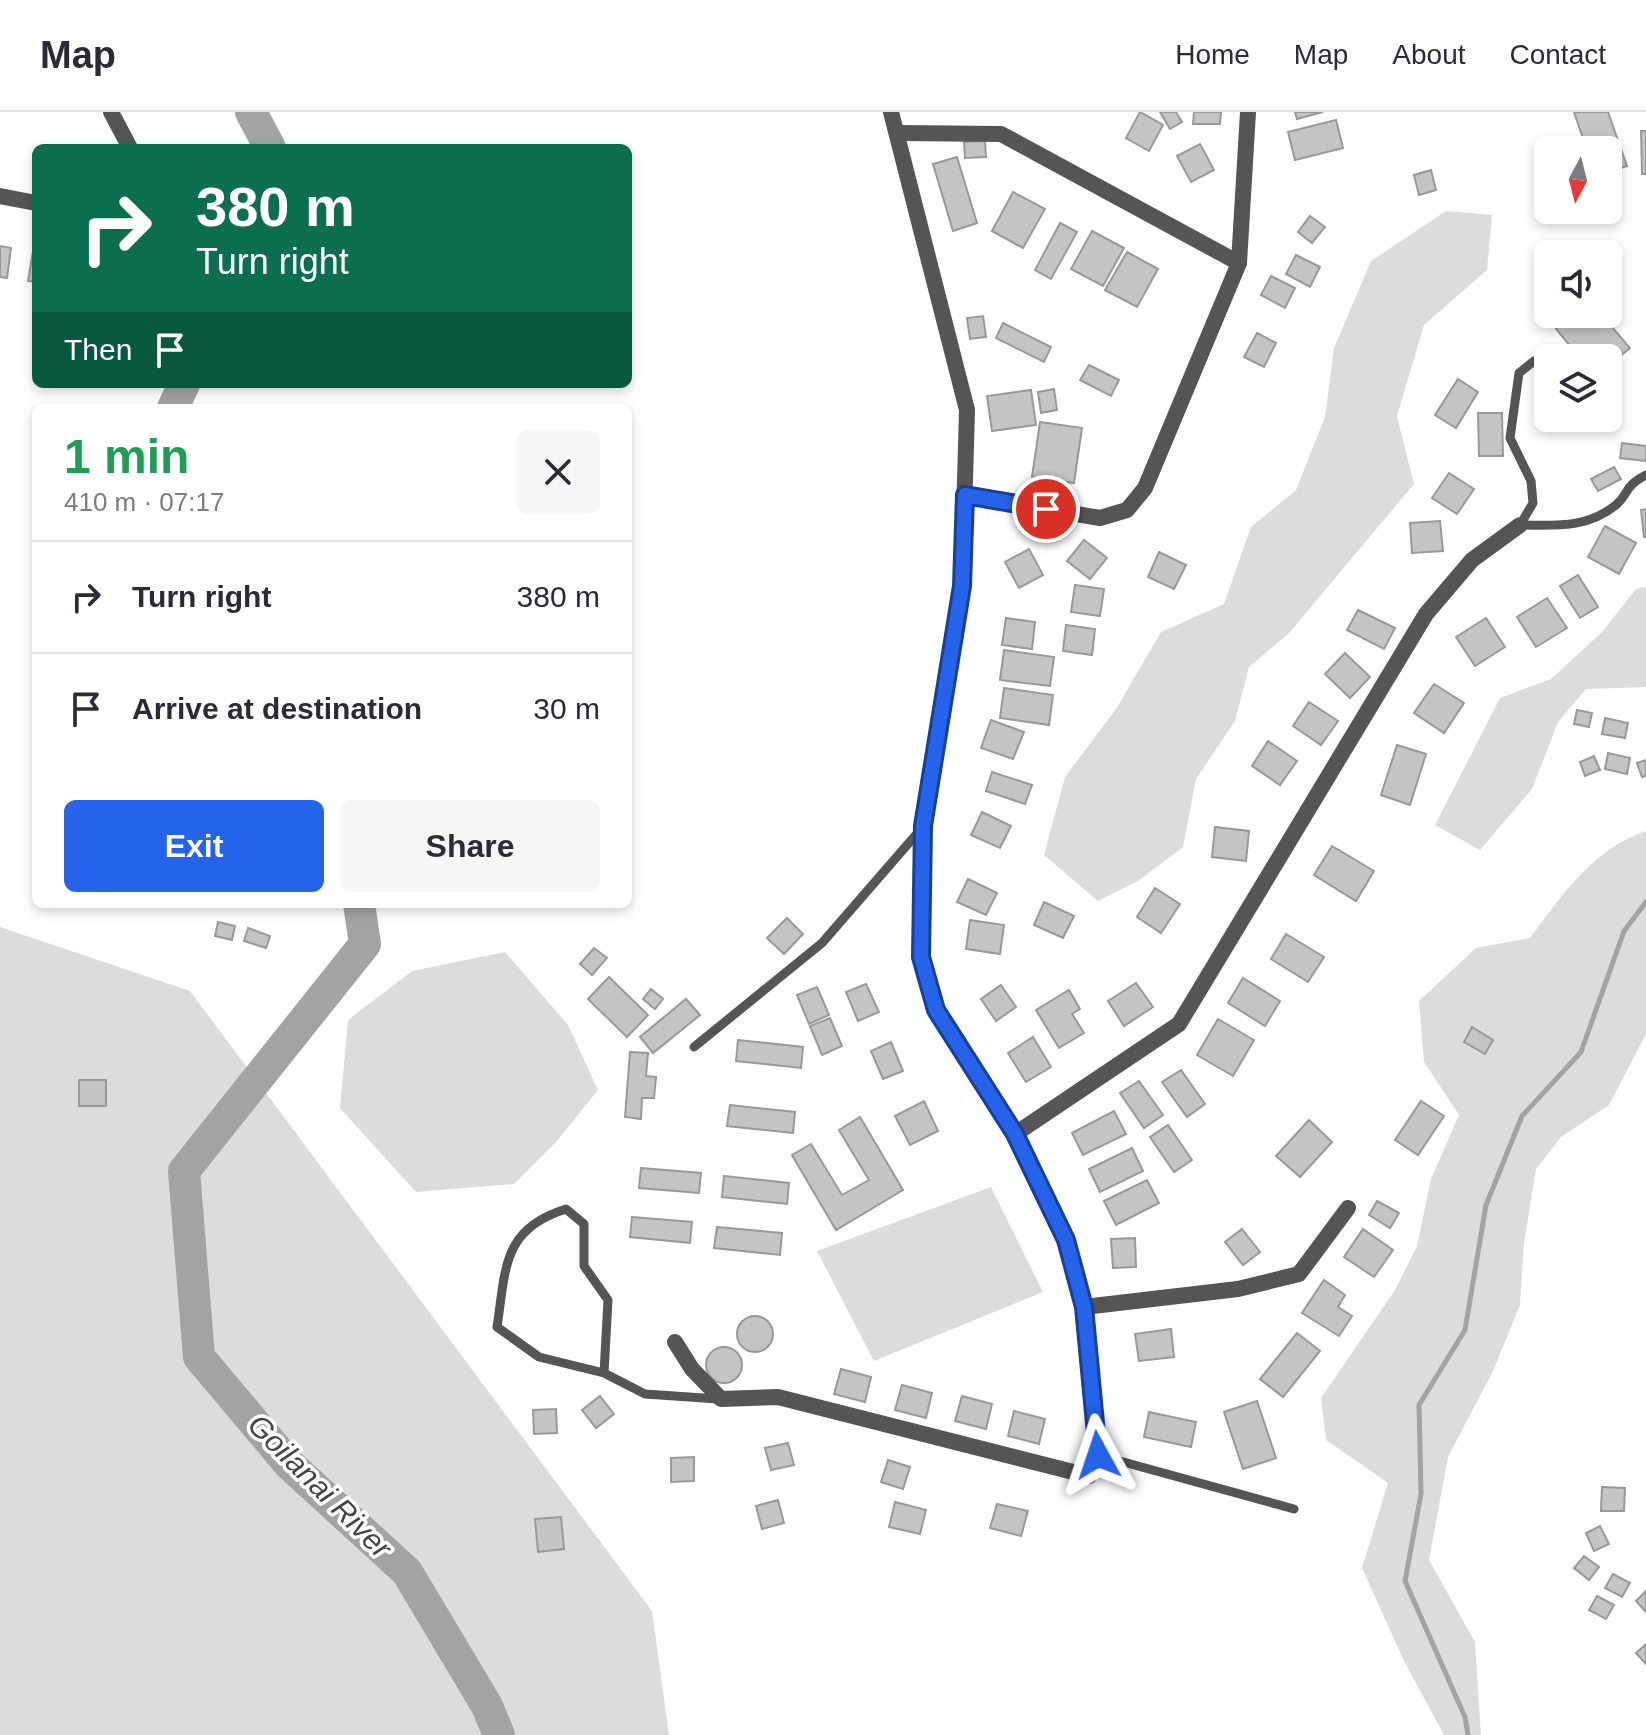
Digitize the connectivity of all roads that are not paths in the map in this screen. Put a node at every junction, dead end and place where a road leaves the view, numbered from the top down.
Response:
1 (111, 112) edge
2 (891, 112) edge
3 (1248, 112) edge
4 (897, 133) junction
5 (128, 144) edge
6 (0, 196) edge
7 (32, 202) edge
8 (1239, 263) junction
9 (1534, 361) dead end
10 (1646, 475) edge
11 (965, 495) junction
12 (1520, 525) junction
13 (923, 826) junction
14 (694, 1047) dead end
15 (1015, 1134) junction
16 (1348, 1208) dead end
17 (1084, 1307) junction
18 (675, 1342) dead end
19 (604, 1373) junction
20 (721, 1399) junction
21 (1098, 1455) junction
22 (1294, 1509) dead end

1 - 5 street
2 - 4 street
3 - 8 street
4 - 8 street
4 - 11 street
6 - 7 street
8 - 11 street
9 - 12 lane
10 - 12 lane
11 - 13 street
12 - 15 street
13 - 14 lane
13 - 15 street
15 - 17 street
16 - 17 street
17 - 21 street
18 - 20 street
19 - 19 lane
19 - 20 lane
20 - 21 street
21 - 22 lane

